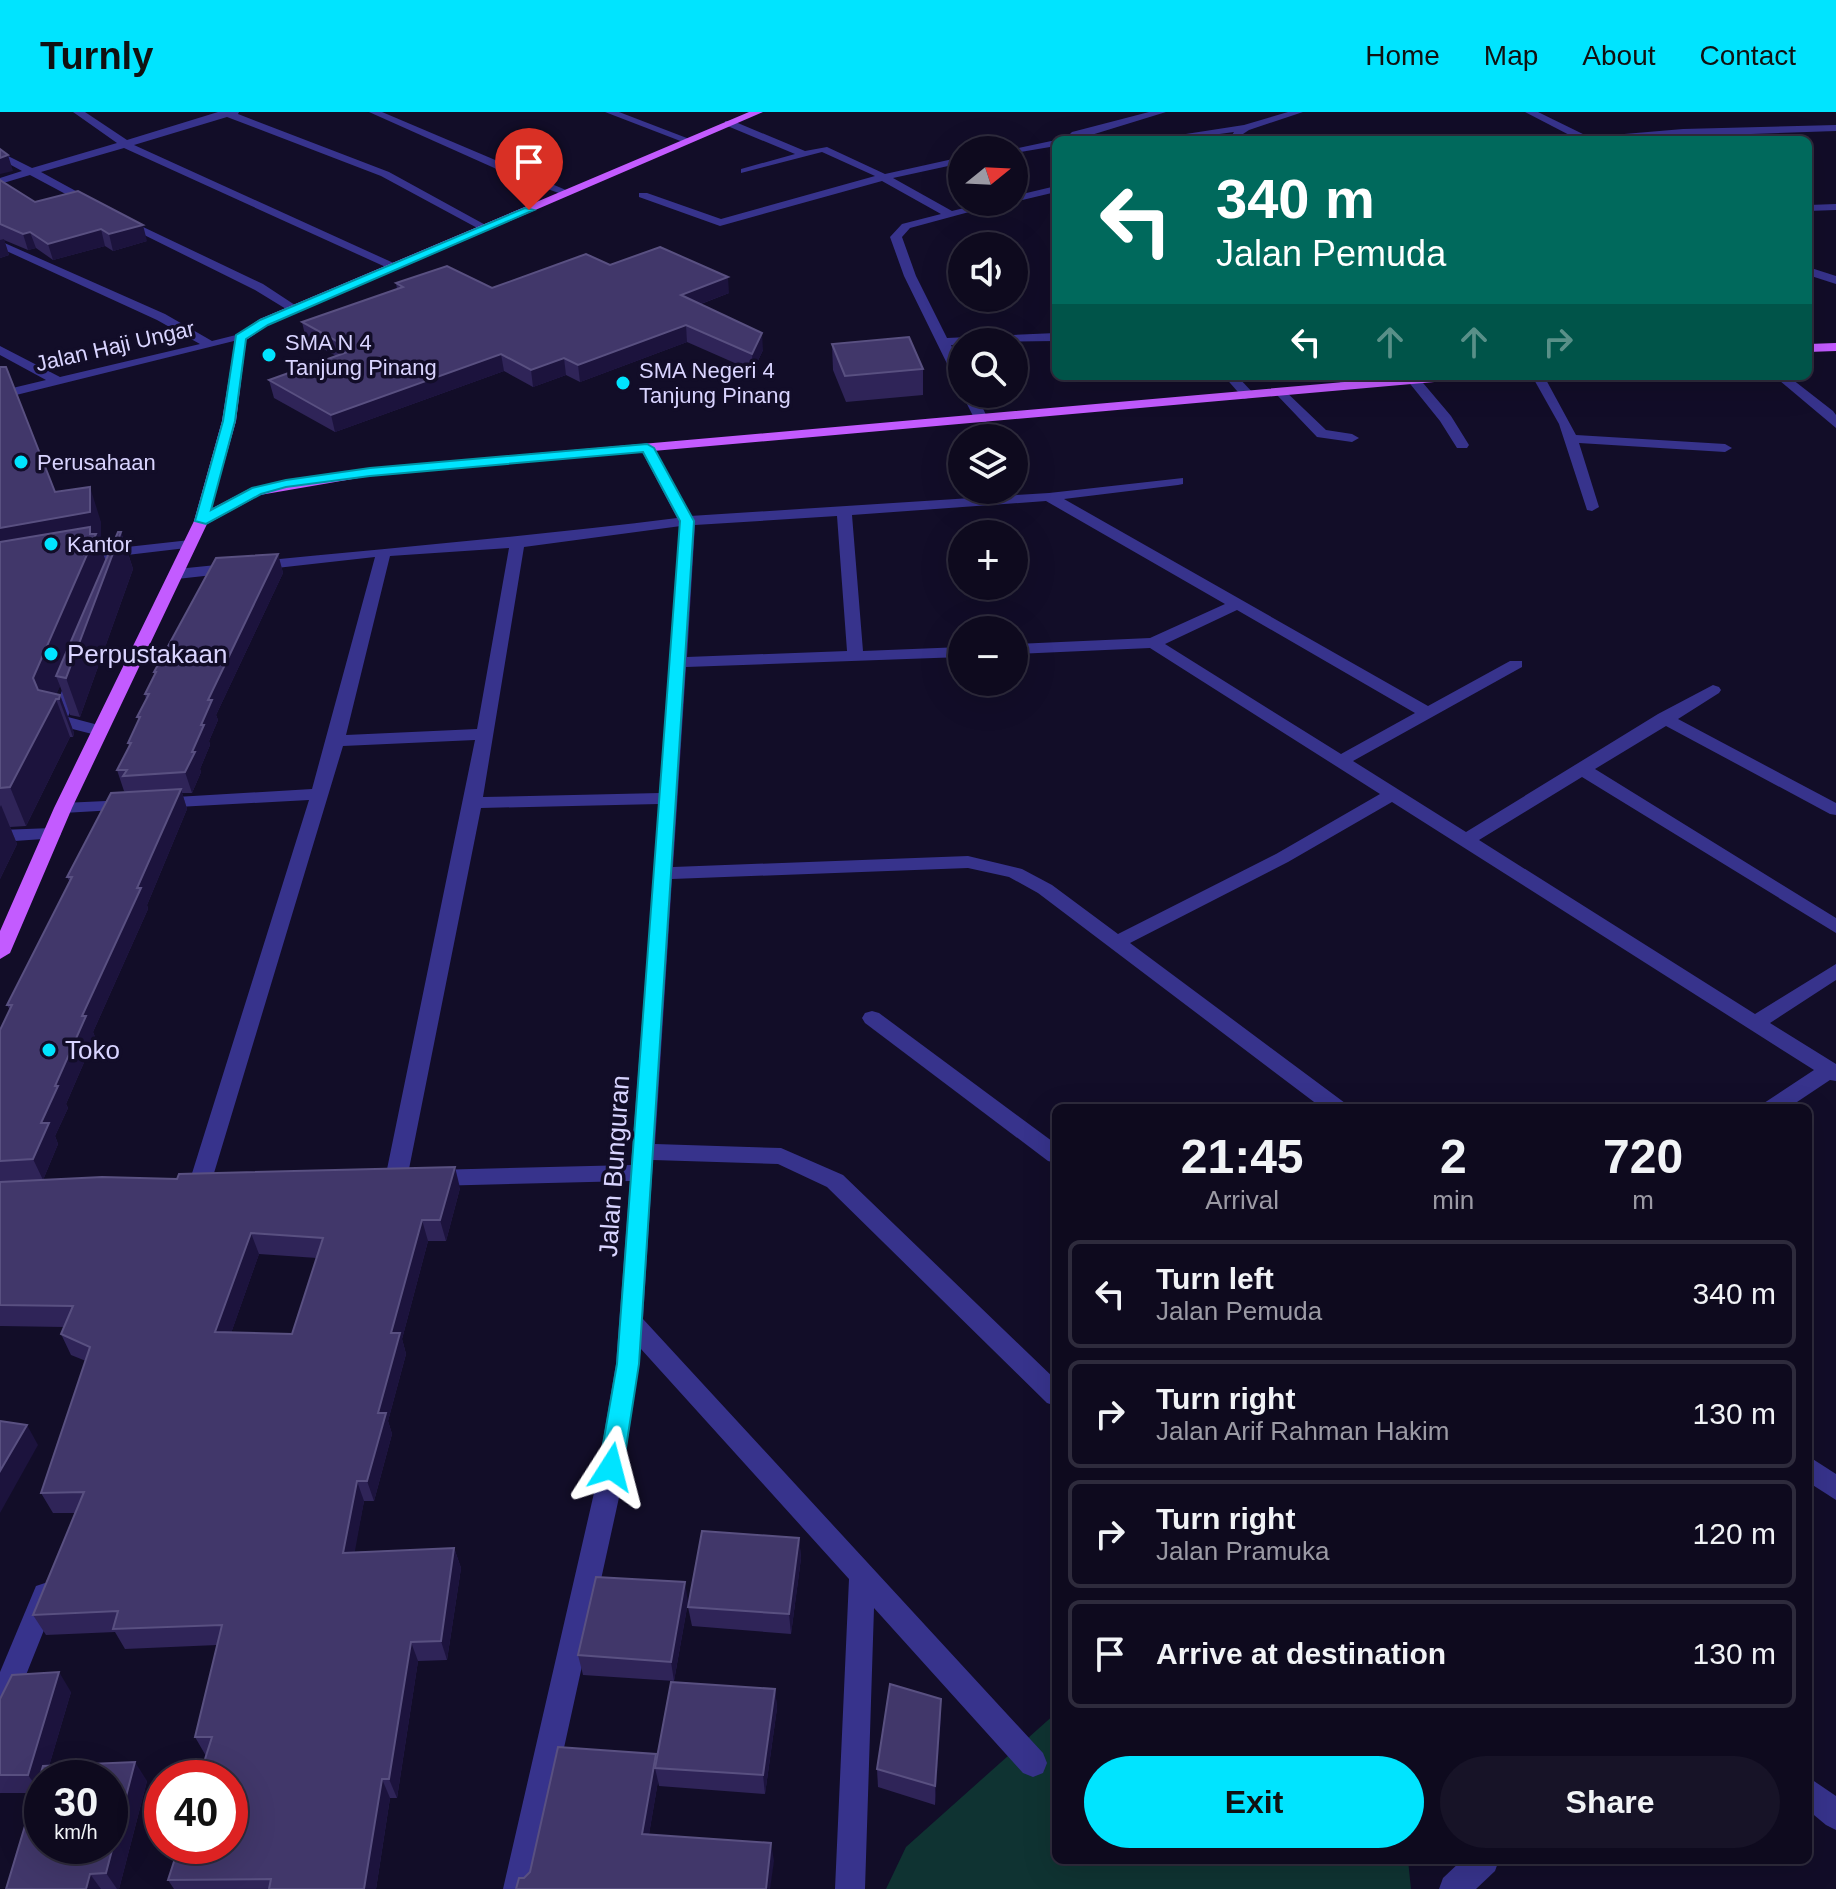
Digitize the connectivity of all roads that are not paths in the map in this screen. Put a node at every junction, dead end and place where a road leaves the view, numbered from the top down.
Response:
1 (78, 112) edge
2 (374, 112) edge
3 (610, 112) edge
4 (758, 112) edge
5 (1161, 112) edge
6 (1265, 112) edge
7 (1298, 112) edge
8 (1530, 112) edge
9 (228, 113) edge
10 (1278, 118) junction
11 (729, 123) junction
12 (1245, 128) junction
13 (1836, 128) edge
14 (1667, 132) junction
15 (1074, 136) edge
16 (1183, 136) edge
17 (1236, 136) edge
18 (1580, 136) edge
19 (1628, 136) edge
20 (1672, 136) edge
21 (687, 140) junction
22 (1052, 144) edge
23 (128, 146) junction
24 (1028, 148) edge
25 (802, 153) junction
26 (0, 155) edge
27 (948, 163) edge
28 (745, 171) dead end
29 (29, 173) junction
30 (884, 177) junction
31 (0, 181) edge
32 (1052, 190) edge
33 (568, 193) junction
34 (643, 195) dead end
35 (1028, 196) edge
36 (1836, 207) edge
37 (1812, 208) edge
38 (948, 213) edge
39 (948, 214) edge
40 (485, 228) junction
41 (0, 244) edge
42 (394, 267) junction
43 (1812, 272) edge
44 (1836, 280) edge
45 (295, 309) junction
46 (1052, 337) edge
47 (240, 338) junction
48 (942, 342) junction
49 (209, 344) junction
50 (1836, 347) edge
51 (1812, 348) edge
52 (0, 350) edge
53 (948, 354) edge
54 (56, 380) junction
55 (1234, 380) edge
56 (1413, 380) joint
57 (1540, 380) edge
58 (1785, 380) edge
59 (1345, 381) edge
60 (1282, 392) junction
61 (0, 395) edge
62 (1249, 396) junction
63 (976, 408) edge
64 (1833, 417) edge
65 (981, 419) junction
66 (1352, 438) dead end
67 (1572, 439) junction
68 (1462, 445) dead end
69 (647, 448) junction
70 (1725, 448) dead end
71 (1178, 481) dead end
72 (210, 485) junction
73 (256, 491) junction
74 (1049, 497) junction
75 (1592, 507) dead end
76 (844, 511) junction
77 (201, 521) junction
78 (687, 521) junction
79 (517, 543) junction
80 (190, 544) junction
81 (384, 552) junction
82 (59, 564) edge
83 (177, 574) junction
84 (1236, 605) junction
85 (1153, 643) junction
86 (1028, 648) edge
87 (948, 653) edge
88 (855, 657) junction
89 (81, 662) edge
90 (678, 662) junction
91 (1516, 664) dead end
92 (1713, 690) dead end
93 (1426, 712) junction
94 (1664, 718) junction
95 (100, 731) junction
96 (484, 734) junction
97 (336, 741) junction
98 (1342, 760) junction
99 (1582, 769) junction
100 (320, 794) junction
101 (1393, 794) junction
102 (668, 798) junction
103 (473, 803) junction
104 (63, 808) junction
105 (1836, 810) edge
106 (52, 834) junction
107 (0, 836) edge
108 (1466, 840) junction
109 (663, 873) junction
110 (1836, 927) edge
111 (1117, 942) junction
112 (0, 953) edge
113 (1836, 971) edge
114 (872, 1018) dead end
115 (1757, 1022) junction
116 (1833, 1072) edge
117 (1332, 1104) edge
118 (1779, 1104) edge
119 (1052, 1152) edge
120 (643, 1162) junction
121 (231, 1183) edge
122 (631, 1322) junction
123 (1052, 1392) edge
124 (1812, 1470) edge
125 (1836, 1489) edge
126 (58, 1564) edge
127 (862, 1576) junction
128 (0, 1706) edge
129 (1033, 1763) dead end
130 (1812, 1794) edge
131 (1836, 1815) edge
132 (1480, 1864) edge
133 (518, 1889) edge
134 (850, 1889) edge
135 (1454, 1889) edge

1 - 23 street
2 - 33 street
3 - 21 street
4 - 11 main road
5 - 15 street
6 - 10 street
7 - 10 street
8 - 18 street
9 - 23 street
9 - 40 street
10 - 12 street
11 - 21 main road
11 - 25 street
12 - 16 street
12 - 17 street
13 - 14 street
14 - 19 street
14 - 20 street
21 - 33 main road
22 - 24 street
23 - 29 street
23 - 42 street
25 - 28 street
25 - 30 street
26 - 29 street
27 - 30 street
29 - 31 street
29 - 45 street
30 - 34 street
30 - 38 street
32 - 35 street
33 - 40 main road
36 - 37 street
39 - 48 street
40 - 42 main road
41 - 49 street
42 - 45 main road
43 - 44 street
45 - 47 main road
46 - 48 street
47 - 49 street, Jalan Haji Ungar
47 - 72 main road
48 - 53 street
49 - 54 street, Jalan Haji Ungar
50 - 51 main road
52 - 54 street
54 - 61 street, Jalan Haji Ungar
55 - 62 street
56 - 59 main road
56 - 68 street
57 - 67 street
58 - 64 street
59 - 60 main road
60 - 62 main road
60 - 66 street
62 - 65 main road
63 - 65 street
65 - 69 main road
67 - 70 street
67 - 75 street
69 - 73 main road
69 - 78 street
71 - 74 street
72 - 73 main road
72 - 77 main road
73 - 77 main road
74 - 76 street
74 - 84 street
76 - 78 street
76 - 88 street
77 - 80 main road
78 - 79 street
78 - 90 street, Jalan Bunguran
79 - 81 street
79 - 96 street
80 - 82 street
80 - 83 main road
81 - 83 street
81 - 97 street
83 - 95 main road
84 - 85 street
84 - 93 street
85 - 86 street
85 - 98 street
87 - 88 street
88 - 90 street
89 - 95 street
90 - 102 street, Jalan Bunguran
91 - 93 street
92 - 94 street
93 - 98 street
94 - 99 street
94 - 105 street
95 - 104 main road
96 - 97 street
96 - 103 street
97 - 100 street
98 - 101 street
99 - 108 street
99 - 110 street
100 - 104 street
100 - 121 street
101 - 108 street
101 - 111 street
102 - 103 street
102 - 109 street, Jalan Bunguran
103 - 120 street
104 - 106 main road
106 - 107 street
106 - 112 main road
108 - 115 street
109 - 111 street
109 - 120 street, Jalan Bunguran
111 - 117 street
113 - 115 street
114 - 119 street
115 - 116 street
116 - 118 street
120 - 122 street, Jalan Bunguran
120 - 123 street
122 - 127 street
122 - 133 street, Jalan Bunguran
124 - 125 street
126 - 128 street
127 - 129 street
127 - 134 street
130 - 131 street
132 - 135 street

